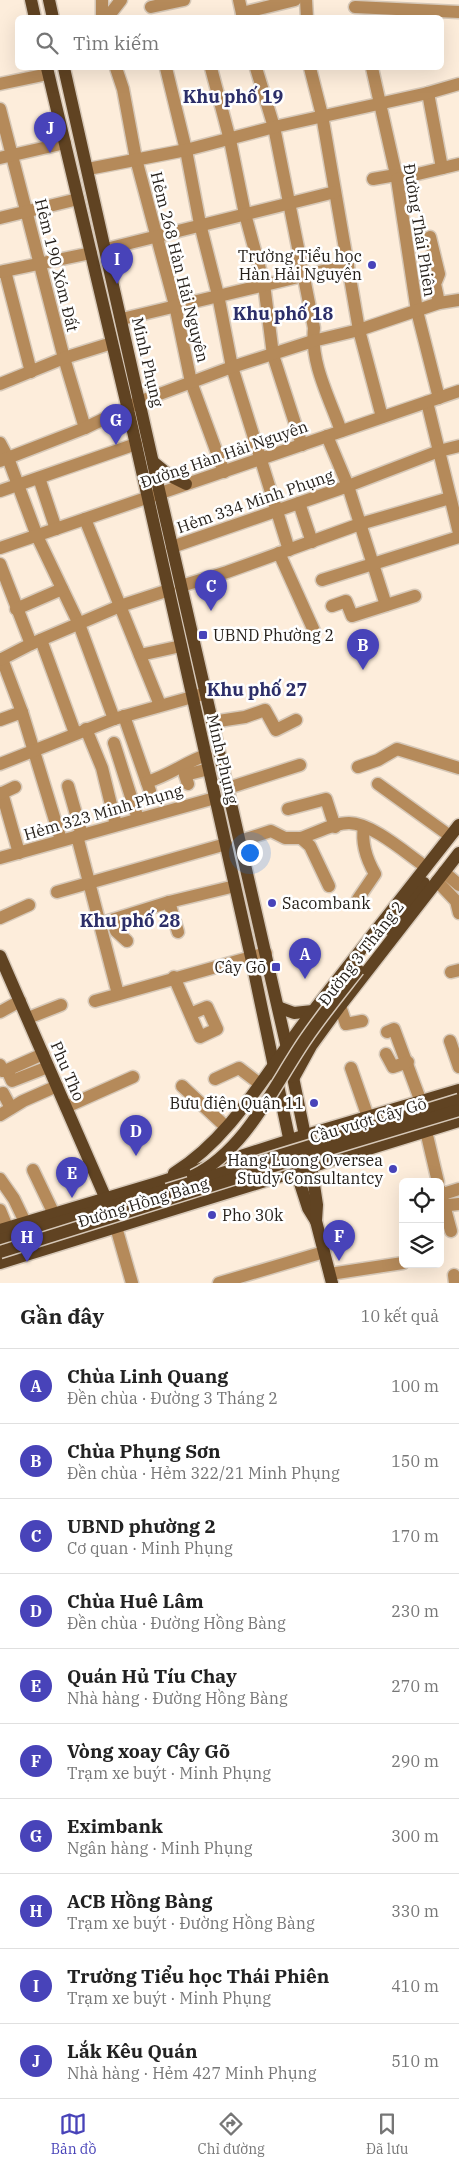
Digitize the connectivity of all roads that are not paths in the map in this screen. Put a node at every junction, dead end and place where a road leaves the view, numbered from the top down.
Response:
1 (31, 0) edge
2 (49, 0) edge
3 (102, 0) edge
4 (121, 0) edge
5 (184, 0) edge
6 (295, 0) edge
7 (306, 0) edge
8 (441, 5) edge
9 (151, 8) edge
10 (355, 8) edge
11 (242, 10) edge
12 (459, 12) edge
13 (419, 14) edge
14 (34, 15) edge
15 (52, 15) edge
16 (102, 15) edge
17 (109, 15) edge
18 (307, 15) edge
19 (64, 70) edge
20 (117, 70) edge
21 (166, 70) edge
22 (212, 70) edge
23 (257, 70) edge
24 (311, 70) edge
25 (372, 70) edge
26 (47, 71) edge
27 (0, 84) edge
28 (459, 84) edge
29 (428, 93) junction
30 (379, 104) junction
31 (0, 109) edge
32 (322, 115) junction
33 (274, 127) junction
34 (230, 140) junction
35 (65, 144) junction
36 (186, 150) junction
37 (6, 156) edge
38 (136, 159) junction
39 (459, 164) edge
40 (442, 168) junction
41 (88, 169) junction
42 (396, 177) junction
43 (373, 179) dead end
44 (335, 192) junction
45 (78, 199) junction
46 (290, 204) junction
47 (27, 211) junction
48 (245, 214) junction
49 (0, 218) edge
50 (200, 224) junction
51 (156, 236) junction
52 (430, 237) dead end
53 (106, 249) junction
54 (91, 253) junction
55 (40, 264) junction
56 (348, 265) junction
57 (2, 271) edge
58 (303, 276) junction
59 (264, 284) junction
60 (218, 295) junction
61 (459, 300) edge
62 (439, 303) junction
63 (175, 305) junction
64 (417, 310) junction
65 (122, 319) junction
66 (359, 330) junction
67 (312, 342) junction
68 (112, 343) junction
69 (273, 355) junction
70 (64, 358) junction
71 (232, 367) junction
72 (31, 372) junction
73 (191, 382) junction
74 (0, 384) edge
75 (459, 391) edge
76 (432, 400) junction
77 (141, 401) junction
78 (127, 407) junction
79 (382, 417) junction
80 (85, 428) junction
81 (341, 431) junction
82 (327, 436) junction
83 (0, 443) edge
84 (136, 444) junction
85 (302, 445) junction
86 (459, 446) edge
87 (439, 451) junction
88 (4, 459) edge
89 (262, 459) junction
90 (153, 462) junction
91 (224, 472) junction
92 (39, 478) junction
93 (186, 484) junction
94 (18, 485) junction
95 (348, 486) junction
96 (0, 491) edge
97 (453, 493) edge
98 (154, 496) junction
99 (300, 503) junction
100 (277, 510) junction
101 (84, 520) junction
102 (360, 524) junction
103 (56, 529) junction
104 (459, 532) edge
105 (37, 536) junction
106 (459, 537) edge
107 (312, 542) junction
108 (172, 547) junction
109 (0, 548) edge
110 (284, 552) junction
111 (0, 564) edge
112 (373, 564) junction
113 (322, 580) dead end
114 (181, 586) junction
115 (62, 589) junction
116 (168, 590) junction
117 (415, 596) dead end
118 (386, 605) junction
119 (120, 606) junction
120 (332, 606) dead end
121 (16, 608) junction
122 (79, 624) junction
123 (315, 632) dead end
124 (36, 642) junction
125 (181, 646) junction
126 (140, 655) junction
127 (1, 659) edge
128 (206, 693) junction
129 (193, 697) junction
130 (160, 705) junction
131 (22, 712) junction
132 (119, 717) junction
133 (0, 720) edge
134 (296, 720) dead end
135 (212, 722) junction
136 (80, 731) junction
137 (114, 743) dead end
138 (33, 750) junction
139 (206, 755) junction
140 (0, 764) edge
141 (300, 765) dead end
142 (358, 767) dead end
143 (459, 768) edge
144 (209, 769) junction
145 (188, 784) dead end
146 (378, 784) dead end
147 (68, 786) dead end
148 (15, 787) dead end
149 (228, 788) junction
150 (1, 794) edge
151 (215, 798) junction
152 (288, 809) dead end
153 (138, 819) junction
154 (116, 825) junction
155 (459, 825) edge
156 (335, 826) junction
157 (364, 828) junction
158 (80, 835) junction
159 (454, 837) edge
160 (302, 838) junction
161 (61, 840) junction
162 (240, 841) junction
163 (226, 844) junction
164 (19, 853) junction
165 (459, 853) edge
166 (0, 858) edge
167 (426, 867) junction
168 (441, 877) junction
169 (89, 882) junction
170 (459, 885) edge
171 (235, 886) junction
172 (329, 886) dead end
173 (57, 892) dead end
174 (358, 899) dead end
175 (169, 902) junction
176 (29, 905) dead end
177 (459, 913) edge
178 (0, 918) edge
179 (106, 922) junction
180 (178, 932) dead end
181 (128, 941) dead end
182 (266, 953) junction
183 (0, 956) edge
184 (251, 957) junction
185 (174, 977) junction
186 (118, 994) junction
187 (95, 1000) dead end
188 (20, 1001) junction
189 (61, 1005) dead end
190 (340, 1006) junction
191 (278, 1007) junction
192 (313, 1011) junction
193 (0, 1012) edge
194 (190, 1014) dead end
195 (28, 1018) junction
196 (362, 1021) dead end
197 (386, 1032) dead end
198 (450, 1040) dead end
199 (269, 1043) junction
200 (287, 1048) junction
201 (308, 1051) junction
202 (43, 1054) junction
203 (386, 1054) dead end
204 (408, 1062) junction
205 (273, 1064) junction
206 (48, 1066) junction
207 (459, 1067) edge
208 (4, 1068) edge
209 (351, 1068) dead end
210 (133, 1077) dead end
211 (294, 1077) junction
212 (215, 1079) dead end
213 (260, 1084) junction
214 (57, 1086) junction
215 (182, 1086) dead end
216 (459, 1090) edge
217 (0, 1094) edge
218 (459, 1100) edge
219 (420, 1102) junction
220 (66, 1107) junction
221 (459, 1110) edge
222 (5, 1112) edge
223 (366, 1112) junction
224 (459, 1121) edge
225 (226, 1127) junction
226 (426, 1131) junction
227 (306, 1135) junction
228 (289, 1140) junction
229 (211, 1166) junction
230 (312, 1166) junction
231 (33, 1170) dead end
232 (296, 1171) junction
233 (437, 1178) edge
234 (0, 1179) edge
235 (162, 1187) junction
236 (459, 1189) edge
237 (220, 1195) junction
238 (444, 1196) edge
239 (106, 1199) junction
240 (444, 1199) edge
241 (459, 1204) edge
242 (444, 1206) edge
243 (0, 1210) edge
244 (54, 1214) junction
245 (316, 1221) junction
246 (25, 1222) junction
247 (450, 1222) edge
248 (116, 1227) junction
249 (4, 1228) edge
250 (0, 1240) edge
251 (0, 1252) edge
252 (324, 1252) junction
253 (0, 1263) edge
254 (399, 1264) edge
255 (331, 1279) edge
256 (132, 1283) edge
257 (221, 1283) edge

1 - 14 main road
2 - 15 main road
3 - 16 street
4 - 17 street
5 - 9 street
6 - 11 street
7 - 18 street
8 - 12 street
8 - 13 street
10 - 13 street
19 - 41 main road, Minh Phụng
20 - 38 street, Hẻm 268 Hàn Hải Nguyên
21 - 36 street
22 - 34 street
23 - 33 street
24 - 32 street
25 - 30 street, Đường Thái Phiên
26 - 27 street
26 - 35 main road, Minh Phụng
28 - 29 street
29 - 30 street
29 - 40 street
30 - 32 street
30 - 42 street, Đường Thái Phiên
31 - 37 street, Hẻm 190 Xóm Đất
32 - 33 street
32 - 44 street
33 - 34 street
33 - 46 street
34 - 36 street
34 - 48 street
35 - 37 street
35 - 45 main road, Minh Phụng
36 - 38 street
36 - 50 street
37 - 47 street, Hẻm 190 Xóm Đất
38 - 41 street
38 - 51 street, Hẻm 268 Hàn Hải Nguyên
39 - 40 street
40 - 42 street
41 - 53 main road, Minh Phụng
42 - 43 street
42 - 64 street, Đường Thái Phiên
44 - 46 street
44 - 56 street
45 - 47 street
45 - 54 main road, Minh Phụng
46 - 48 street
46 - 58 street
47 - 49 street
47 - 55 street, Hẻm 190 Xóm Đất
48 - 50 street
48 - 59 street
50 - 51 street
50 - 60 street
51 - 53 street
51 - 63 street, Hẻm 268 Hàn Hải Nguyên
52 - 62 street
53 - 65 main road, Minh Phụng
54 - 55 street
54 - 68 main road, Minh Phụng
55 - 57 street
55 - 70 street, Hẻm 190 Xóm Đất
56 - 58 street
56 - 66 street
57 - 72 street
58 - 59 street
58 - 67 street
59 - 60 street
59 - 69 street
60 - 63 street
60 - 71 street
61 - 62 street
62 - 64 street
63 - 65 street
63 - 73 street, Hẻm 268 Hàn Hải Nguyên
64 - 66 street
64 - 76 street, Đường Thái Phiên
65 - 77 main road, Minh Phụng
66 - 67 street
66 - 79 street
67 - 69 street
67 - 81 street
68 - 70 street
68 - 78 main road, Minh Phụng
69 - 71 street
69 - 85 street
70 - 72 street
70 - 80 street, Hẻm 190 Xóm Đất
71 - 73 street
71 - 89 street
72 - 74 street
73 - 77 street
73 - 91 street, Hẻm 268 Hàn Hải Nguyên
75 - 76 street, Đường Hàn Hải Nguyên
76 - 79 street, Đường Hàn Hải Nguyên
76 - 87 street, Đường Thái Phiên
77 - 78 street
77 - 90 main road, Minh Phụng
78 - 80 street
78 - 84 main road, Minh Phụng
79 - 81 street, Đường Hàn Hải Nguyên
80 - 88 street
81 - 82 street, Đường Hàn Hải Nguyên
82 - 85 street, Đường Hàn Hải Nguyên
82 - 95 street
83 - 88 street
84 - 92 street
84 - 98 main road, Minh Phụng
85 - 89 street, Đường Hàn Hải Nguyên
86 - 87 street, Hẻm 334 Minh Phụng
87 - 95 street, Hẻm 334 Minh Phụng
87 - 97 street, Đường Thái Phiên
88 - 94 street
89 - 91 street, Đường Hàn Hải Nguyên
89 - 100 street
90 - 93 main road
90 - 98 main road, Minh Phụng
91 - 93 street, Đường Hàn Hải Nguyên
92 - 94 street
92 - 103 street
93 - 98 street, Đường Hàn Hải Nguyên
94 - 96 street
94 - 105 street
95 - 99 street, Hẻm 334 Minh Phụng
95 - 102 street
97 - 102 street
97 - 104 street, Đường Thái Phiên
98 - 101 street, Đường Hàn Hải Nguyên
98 - 108 main road, Minh Phụng
98 - 116 main road, Minh Phụng
99 - 100 street, Hẻm 334 Minh Phụng
99 - 107 street
100 - 108 street, Hẻm 334 Minh Phụng
100 - 110 street
101 - 103 street, Đường Hàn Hải Nguyên
101 - 119 street
102 - 107 street
102 - 112 street
103 - 105 street, Đường Hàn Hải Nguyên
105 - 109 street, Đường Hàn Hải Nguyên
105 - 115 street
106 - 112 street
107 - 110 street
108 - 114 main road, Minh Phụng
110 - 114 street
110 - 123 street
111 - 121 street
112 - 113 street
112 - 118 street
114 - 128 main road, Minh Phụng
115 - 121 street
115 - 122 street
116 - 119 street
116 - 125 main road, Minh Phụng
117 - 118 street
118 - 120 street
119 - 122 street
119 - 126 street
121 - 124 street
122 - 124 street
122 - 132 street
124 - 127 street
124 - 136 street
125 - 126 street
125 - 129 main road, Minh Phụng
126 - 130 street
127 - 131 street
128 - 129 street
128 - 135 main road, Minh Phụng
129 - 130 street
129 - 139 main road, Minh Phụng
130 - 132 street
131 - 133 street
131 - 138 street
132 - 136 street
132 - 139 street
134 - 135 street
135 - 149 main road, Minh Phụng
136 - 138 street
136 - 154 street
137 - 153 street
138 - 140 street
138 - 161 street
139 - 144 main road, Minh Phụng
141 - 149 street
142 - 143 street
144 - 145 street
144 - 151 main road, Minh Phụng
146 - 159 street
147 - 158 street
148 - 150 street
149 - 162 main road, Minh Phụng
150 - 164 street
151 - 153 street, Hẻm 323 Minh Phụng
151 - 163 main road, Minh Phụng
152 - 156 street
153 - 154 street, Hẻm 323 Minh Phụng
154 - 158 street, Hẻm 323 Minh Phụng
155 - 159 main road, Đường 3 Tháng 2
156 - 157 street
156 - 160 street
157 - 167 street
157 - 174 street
158 - 161 street, Hẻm 323 Minh Phụng
158 - 169 street
159 - 167 main road, Đường 3 Tháng 2
159 - 235 main road, Cầu vượt Cây Gõ, bridge
160 - 162 street
160 - 172 street
161 - 164 street, Hẻm 323 Minh Phụng
162 - 182 main road, Minh Phụng
163 - 169 street
163 - 171 main road, Minh Phụng
164 - 166 street, Hẻm 323 Minh Phụng
165 - 168 main road, Đường 3 Tháng 2
167 - 192 main road, Đường 3 Tháng 2
168 - 170 street
168 - 177 street
168 - 190 main road, Đường 3 Tháng 2
169 - 173 street
169 - 179 street
171 - 175 street
171 - 184 main road, Minh Phụng
175 - 179 street
175 - 180 street
176 - 178 street
179 - 181 street
179 - 186 street
182 - 184 street
182 - 191 main road, Minh Phụng
183 - 188 main road, Phu Tho
184 - 185 street
184 - 199 main road, Minh Phụng
185 - 186 street
185 - 194 street
186 - 187 street
188 - 193 street
188 - 195 main road, Phu Tho
189 - 195 street
190 - 196 street
190 - 201 main road, Đường 3 Tháng 2
191 - 192 main road
191 - 200 main road, Minh Phụng
192 - 200 main road, Đường 3 Tháng 2
195 - 202 main road, Phu Tho
197 - 204 street
198 - 207 street
199 - 200 main road
199 - 205 main road, Minh Phụng
200 - 201 main road
200 - 205 main road, Đường 3 Tháng 2
200 - 211 main road, Minh Phụng
201 - 211 main road, Đường 3 Tháng 2
202 - 206 main road, Phu Tho
202 - 208 street
203 - 204 street
204 - 219 street
205 - 213 main road
205 - 228 main road, Minh Phụng
206 - 208 street
206 - 214 main road, Phu Tho
209 - 223 street
210 - 220 street
211 - 227 main road, Minh Phụng
212 - 213 street
213 - 225 main road
214 - 220 main road, Phu Tho
214 - 222 street
215 - 225 street
216 - 219 main road
217 - 222 street
218 - 235 main road, Cầu vượt Cây Gõ, bridge
219 - 223 main road
220 - 239 main road, Phu Tho
221 - 251 main road, Cầu vượt Cây Gõ, bridge
223 - 227 main road
224 - 226 main road
225 - 235 main road
226 - 230 main road
226 - 233 street
227 - 228 main road, Đường Hồng Bàng
227 - 230 main road, Minh Phụng
228 - 229 main road, Đường Hồng Bàng
228 - 232 main road, Minh Phụng
229 - 235 main road, Đường Hồng Bàng
229 - 237 main road
230 - 232 main road, Đường Hồng Bàng
230 - 245 main road, Minh Phụng
231 - 244 street
232 - 237 main road, Đường Hồng Bàng
232 - 245 main road, Minh Phụng
234 - 246 street
235 - 239 main road, Đường Hồng Bàng
235 - 250 main road, Cầu vượt Cây Gõ
236 - 238 street
237 - 248 main road, Đường Hồng Bàng
239 - 244 main road, Đường Hồng Bàng
240 - 241 street
242 - 247 street
243 - 249 street
244 - 246 main road, Đường Hồng Bàng
245 - 252 main road, Minh Phụng
246 - 249 main road, Đường Hồng Bàng
248 - 253 main road, Đường Hồng Bàng
248 - 256 street
252 - 255 main road, Minh Phụng
252 - 257 street
254 - 255 street

